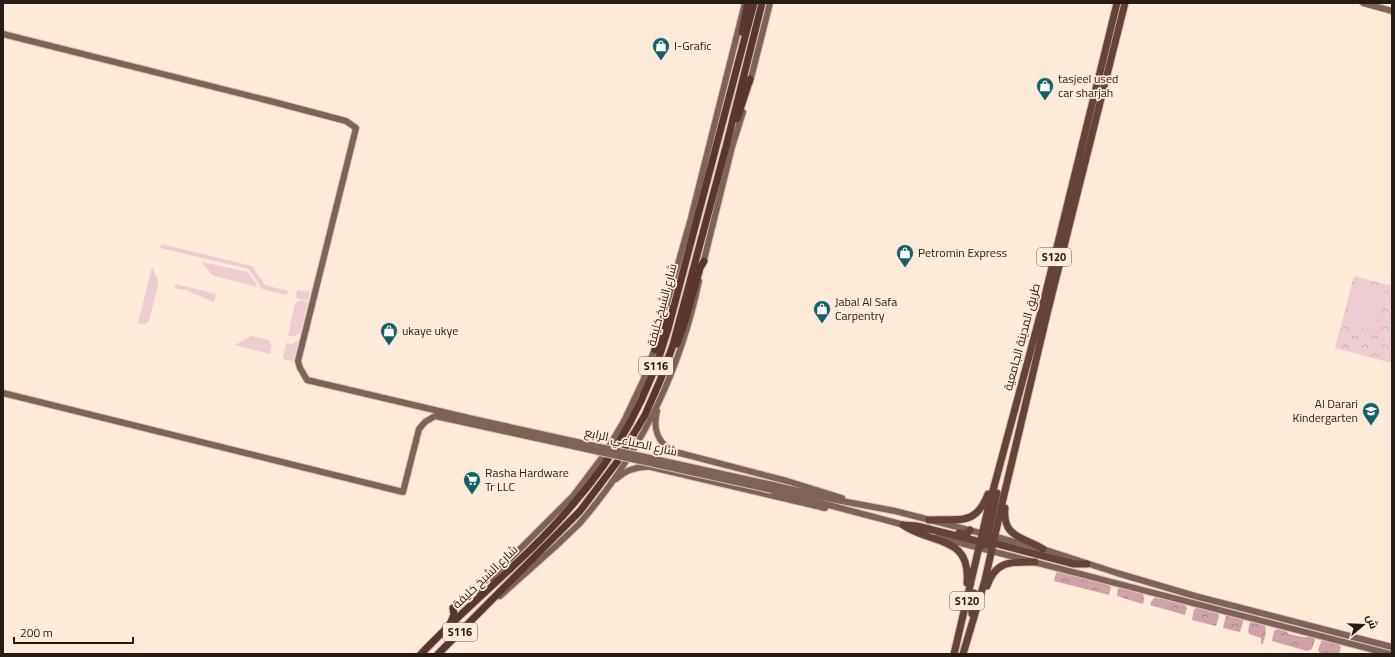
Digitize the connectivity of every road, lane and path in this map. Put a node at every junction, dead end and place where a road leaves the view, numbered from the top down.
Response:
1 (746, 3) edge
2 (754, 3) edge
3 (762, 3) edge
4 (771, 3) edge
5 (1117, 3) edge
6 (1125, 3) edge
7 (1363, 3) edge
8 (1392, 11) edge
9 (3, 34) edge
10 (740, 57) junction
11 (750, 79) junction
12 (1098, 83) junction
13 (1097, 111) junction
14 (727, 143) junction
15 (704, 261) junction
16 (680, 282) junction
17 (655, 350) junction
18 (669, 355) junction
19 (3, 393) edge
20 (662, 396) junction
21 (472, 422) junction
22 (1000, 467) junction
23 (612, 482) junction
24 (772, 487) junction
25 (1004, 495) junction
26 (856, 504) junction
27 (850, 511) junction
28 (929, 520) junction
29 (903, 525) junction
30 (912, 525) junction
31 (970, 530) junction
32 (988, 542) junction
33 (1043, 548) junction
34 (976, 562) junction
35 (1035, 562) junction
36 (1087, 564) junction
37 (968, 597) junction
38 (477, 600) junction
39 (1213, 607) junction
40 (453, 608) dead end
41 (1241, 608) junction
42 (482, 610) junction
43 (975, 612) junction
44 (449, 628) junction
45 (1392, 647) edge
46 (421, 654) edge
47 (438, 654) edge
48 (954, 654) edge
49 (963, 654) edge
50 (1390, 654) edge

1 - 10 highway
1 - 17 main road
2 - 10 highway, شارع الشيخ خليفة / S116
3 - 14 highway, شارع الشيخ خليفة / S116
4 - 11 main road
5 - 12 main road, طريق المدينة الجامعية / S120
6 - 13 main road, طريق المدينة الجامعية / S120
7 - 8 main road
9 - 21 main road, شارع الصناعي الرابع
10 - 16 highway, شارع الشيخ خليفة / S116
11 - 14 highway
11 - 15 main road
12 - 13 main road
12 - 22 main road, طريق المدينة الجامعية / S120
13 - 25 main road, طريق المدينة الجامعية / S120
14 - 18 highway, شارع الشيخ خليفة / S116
15 - 18 highway
15 - 20 main road
16 - 17 highway
16 - 38 highway, شارع الشيخ خليفة / S116
17 - 38 main road
18 - 42 highway, شارع الشيخ خليفة / S116
19 - 21 main road, شارع الصناعي الرابع
20 - 23 main road
20 - 26 main road
21 - 24 main road, شارع الصناعي الرابع, bridge
22 - 28 main road
22 - 32 main road
23 - 27 main road
23 - 42 main road
24 - 26 main road, شارع الصناعي الرابع
24 - 27 main road, شارع الصناعي الرابع
25 - 32 main road, طريق المدينة الجامعية / S120
25 - 33 main road
26 - 28 main road, شارع الصناعي الرابع
27 - 29 main road, شارع الصناعي الرابع
28 - 31 main road, شارع الصناعي الرابع
29 - 30 main road
29 - 32 main road, شارع الصناعي الرابع
29 - 37 main road
30 - 31 main road
30 - 32 main road
31 - 32 main road, شارع الصناعي الرابع
32 - 33 main road
32 - 34 main road, طريق المدينة الجامعية / S120
32 - 35 main road
32 - 36 main road
32 - 43 main road, طريق المدينة الجامعية / S120
33 - 36 main road
34 - 37 main road, طريق المدينة الجامعية / S120
34 - 43 main road
35 - 39 main road
35 - 43 main road
36 - 41 main road
37 - 48 main road, طريق المدينة الجامعية / S120
38 - 44 highway, شارع الشيخ خليفة / S116
39 - 41 main road
39 - 50 main road
40 - 44 highway
41 - 45 main road
42 - 47 highway, شارع الشيخ خليفة / S116
43 - 49 main road, طريق المدينة الجامعية / S120
44 - 46 highway, شارع الشيخ خليفة / S116

